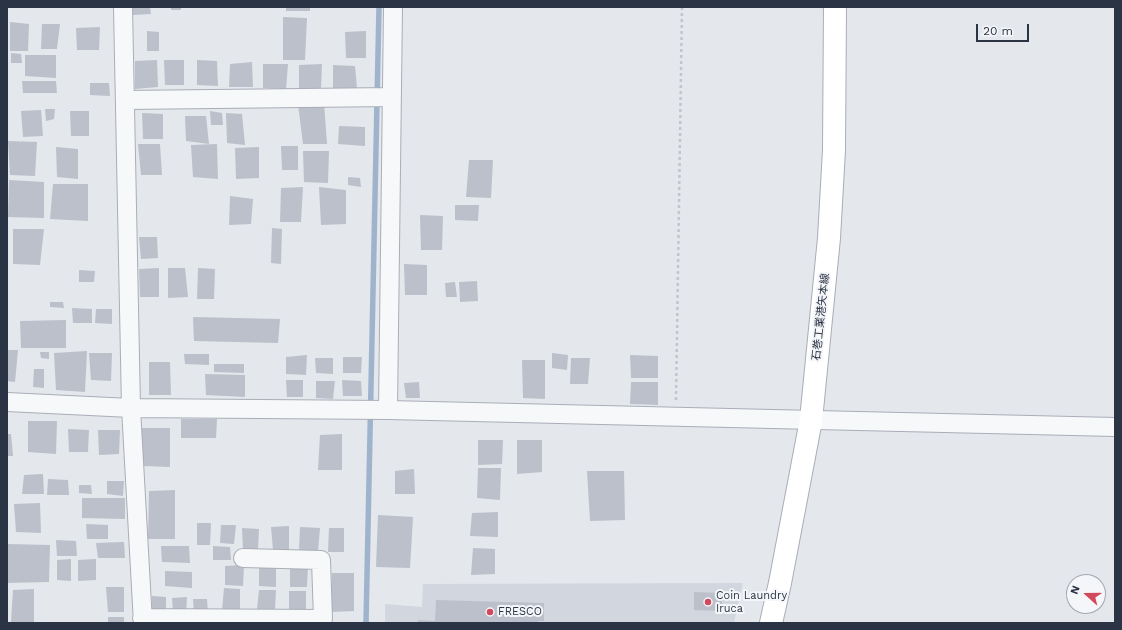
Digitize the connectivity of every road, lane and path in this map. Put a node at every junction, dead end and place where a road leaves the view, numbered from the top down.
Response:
1 (123, 7) edge
2 (394, 7) edge
3 (682, 7) edge
4 (835, 7) edge
5 (382, 97) junction
6 (125, 100) junction
7 (7, 402) edge
8 (131, 408) junction
9 (376, 410) junction
10 (676, 416) junction
11 (811, 420) junction
12 (1115, 427) edge
13 (244, 558) dead end
14 (143, 620) edge
15 (770, 623) edge

1 - 6 street
2 - 5 street
3 - 10 path
4 - 11 main road, 石巻工業港矢本線
5 - 6 street
5 - 9 street
6 - 8 street
7 - 8 street
8 - 9 street
8 - 14 street
9 - 10 street
10 - 11 street
11 - 12 street
11 - 15 main road, 石巻工業港矢本線
13 - 14 street

